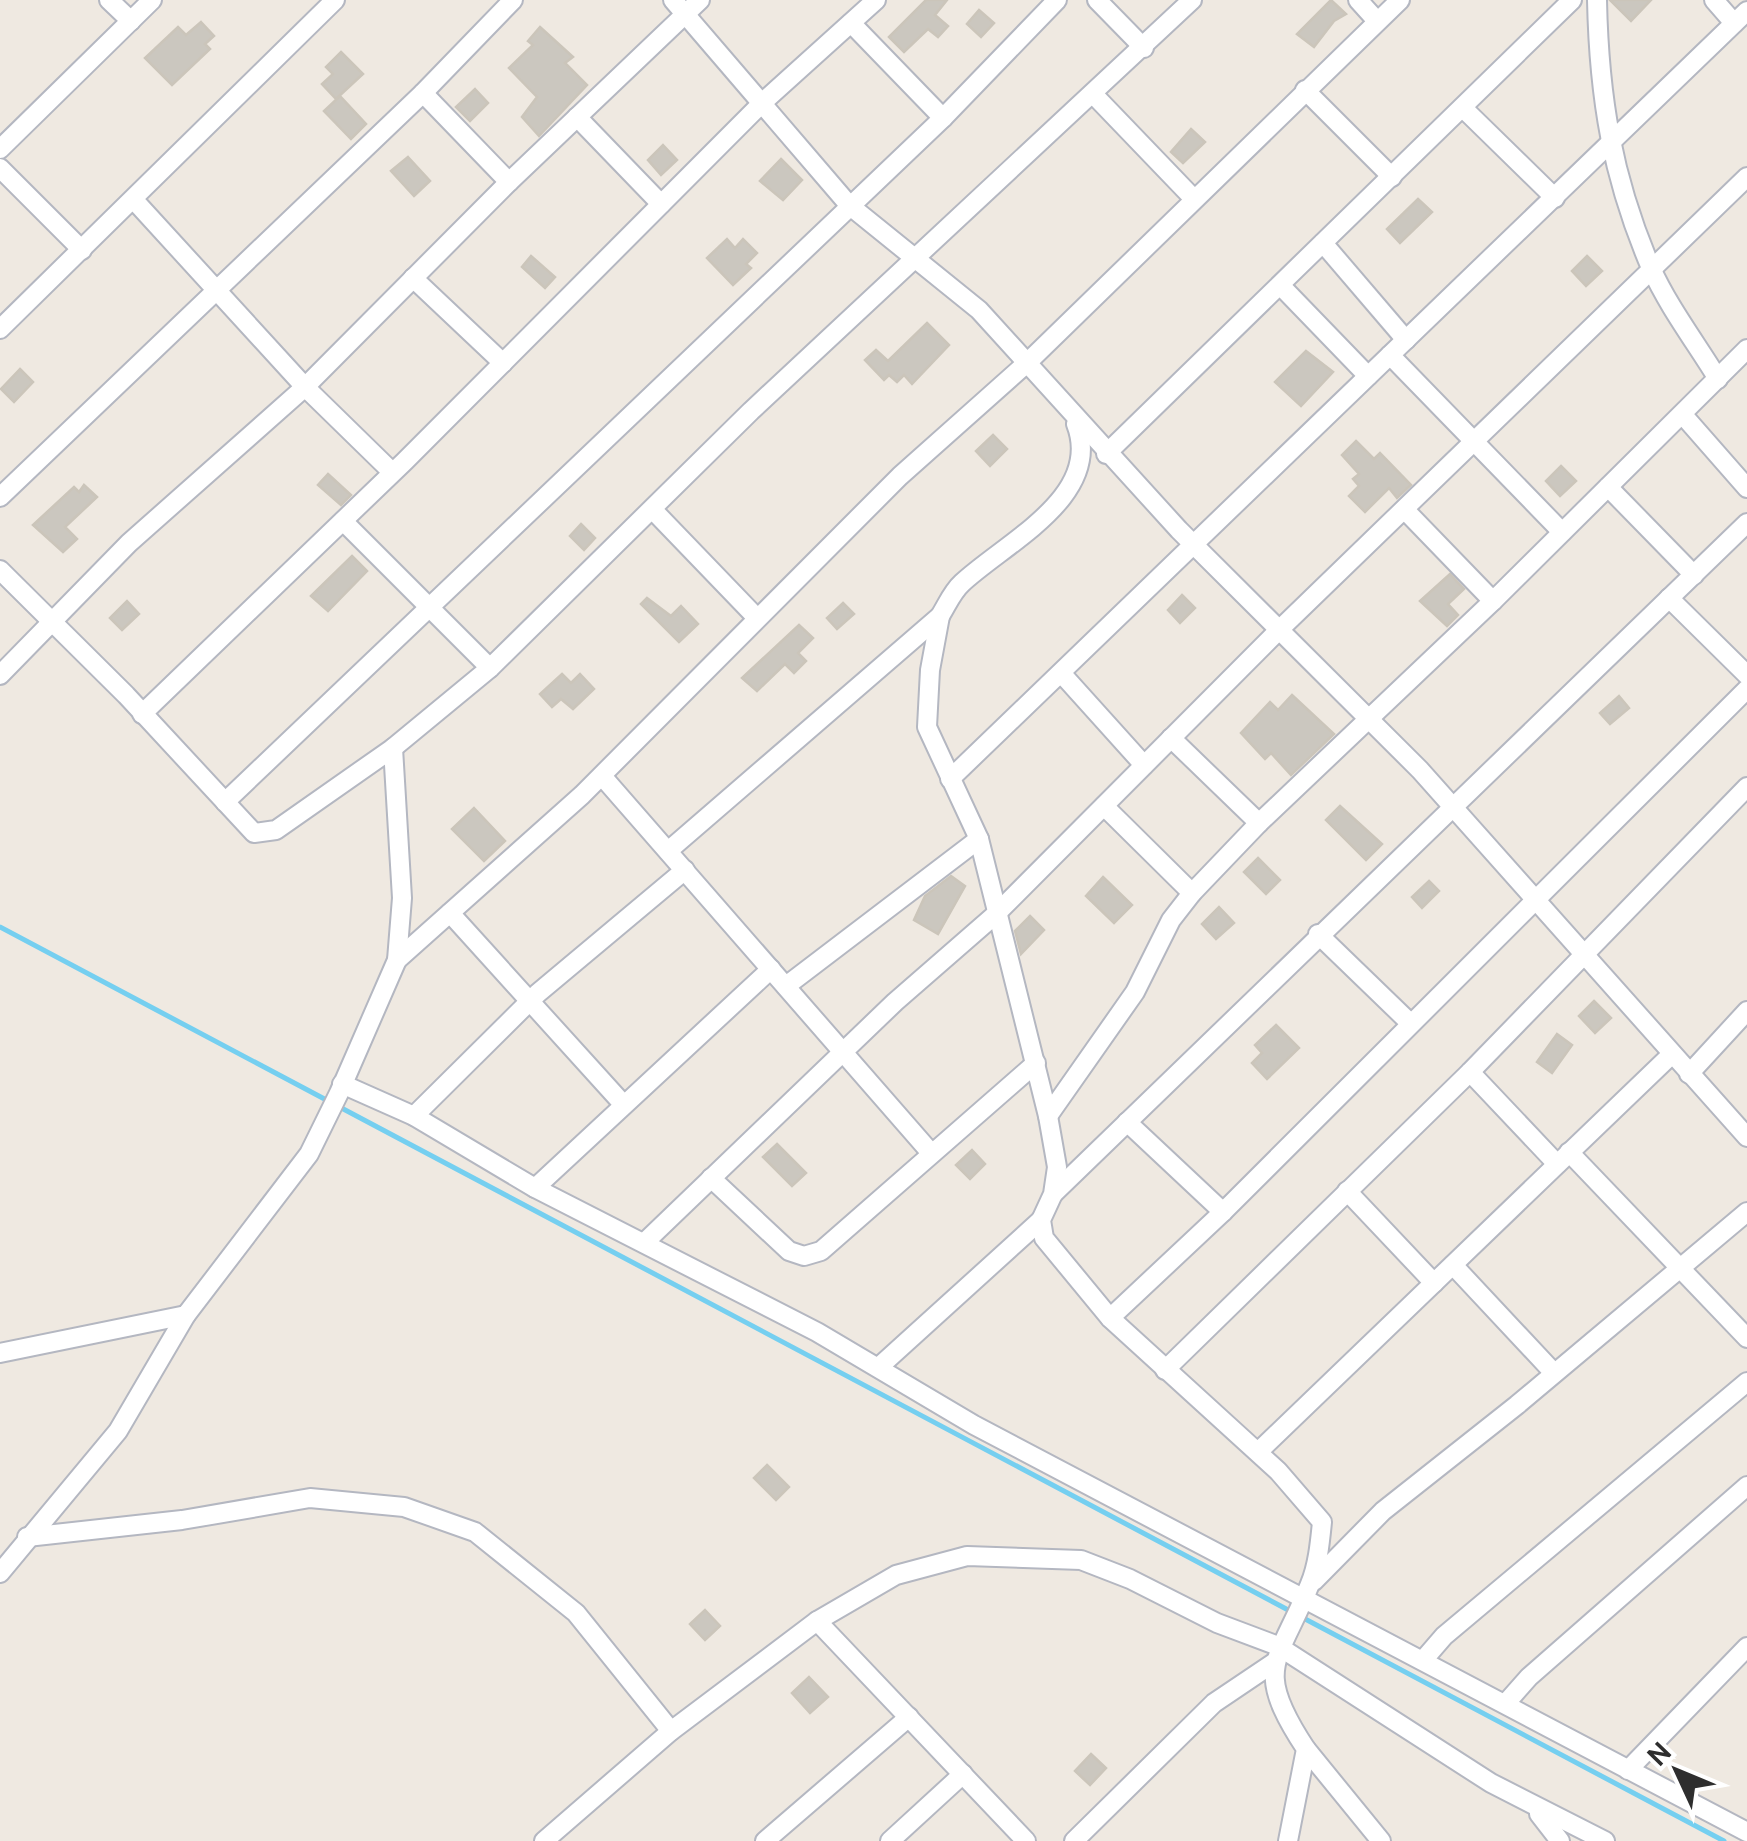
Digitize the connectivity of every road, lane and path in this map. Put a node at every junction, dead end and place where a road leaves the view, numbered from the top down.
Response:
1 (108, 0) edge
2 (152, 0) edge
3 (513, 0) edge
4 (876, 0) edge
5 (1057, 0) edge
6 (1096, 0) edge
7 (1192, 0) edge
8 (1358, 0) edge
9 (1400, 0) edge
10 (1572, 0) edge
11 (1597, 0) edge
12 (1714, 0) edge
13 (332, 1) edge
14 (686, 4) edge
15 (1741, 17) edge
16 (131, 21) junction
17 (1377, 21) junction
18 (851, 23) junction
19 (1144, 48) junction
20 (1305, 90) junction
21 (423, 92) junction
22 (1094, 95) junction
23 (763, 102) junction
24 (1464, 109) junction
25 (577, 117) junction
26 (943, 118) junction
27 (1609, 146) junction
28 (0, 149) edge
29 (0, 168) edge
30 (1392, 176) junction
31 (1747, 177) edge
32 (509, 182) junction
33 (1193, 198) junction
34 (1556, 198) junction
35 (134, 200) junction
36 (661, 204) junction
37 (848, 206) junction
38 (1322, 243) junction
39 (82, 250) junction
40 (919, 259) junction
41 (1652, 270) junction
42 (413, 278) junction
43 (1281, 286) junction
44 (216, 289) junction
45 (0, 329) edge
46 (1406, 340) junction
47 (1747, 349) edge
48 (1390, 356) junction
49 (1028, 362) junction
50 (503, 363) junction
51 (1368, 376) junction
52 (1718, 379) junction
53 (305, 387) junction
54 (1683, 415) junction
55 (1074, 419) junction
56 (1476, 441) junction
57 (1106, 454) junction
58 (391, 472) junction
59 (1608, 486) junction
60 (1747, 488) edge
61 (0, 497) edge
62 (653, 510) junction
63 (1404, 510) junction
64 (342, 521) junction
65 (1744, 530) edge
66 (1562, 532) junction
67 (1194, 545) junction
68 (0, 570) edge
69 (1694, 575) junction
70 (1669, 598) junction
71 (1493, 601) junction
72 (431, 609) junction
73 (940, 616) junction
74 (757, 618) junction
75 (52, 619) junction
76 (1279, 630) junction
77 (490, 668) junction
78 (1062, 674) junction
79 (1747, 674) edge
80 (0, 675) edge
81 (1747, 689) edge
82 (142, 714) junction
83 (1369, 720) junction
84 (1172, 738) junction
85 (393, 748) junction
86 (1144, 766) junction
87 (602, 776) junction
88 (950, 779) junction
89 (1747, 787) edge
90 (224, 802) junction
91 (1451, 804) junction
92 (1104, 806) junction
93 (1259, 822) junction
94 (979, 838) junction
95 (668, 851) junction
96 (685, 870) junction
97 (1192, 893) junction
98 (1536, 902) junction
99 (450, 913) junction
100 (996, 914) junction
101 (1318, 934) junction
102 (1582, 954) junction
103 (398, 960) junction
104 (771, 968) junction
105 (786, 986) junction
106 (529, 1000) junction
107 (1747, 1010) edge
108 (1408, 1022) junction
109 (843, 1051) junction
110 (1671, 1055) junction
111 (1036, 1063) junction
112 (1470, 1072) junction
113 (1690, 1074) junction
114 (342, 1084) junction
115 (623, 1104) junction
116 (414, 1116) junction
117 (1048, 1116) junction
118 (1126, 1122) junction
119 (1747, 1137) edge
120 (931, 1153) junction
121 (1563, 1158) junction
122 (712, 1178) junction
123 (535, 1188) junction
124 (1347, 1191) junction
125 (1053, 1194) junction
126 (1223, 1212) junction
127 (1747, 1212) edge
128 (1041, 1220) junction
129 (644, 1242) junction
130 (1452, 1265) junction
131 (1681, 1269) junction
132 (1434, 1283) junction
133 (186, 1315) junction
134 (1110, 1318) junction
135 (1747, 1338) edge
136 (4, 1356) edge
137 (880, 1366) junction
138 (1164, 1370) junction
139 (1554, 1373) junction
140 (1747, 1382) edge
141 (1258, 1452) junction
142 (1745, 1491) edge
143 (27, 1537) junction
144 (0, 1574) edge
145 (1306, 1592) junction
146 (817, 1621) junction
147 (1747, 1647) edge
148 (1277, 1654) junction
149 (1425, 1658) junction
150 (1506, 1703) junction
151 (909, 1718) junction
152 (670, 1730) junction
153 (1306, 1749) junction
154 (1628, 1770) junction
155 (963, 1774) junction
156 (1533, 1806) junction
157 (1747, 1832) edge
158 (544, 1841) edge
159 (765, 1841) edge
160 (890, 1841) edge
161 (1026, 1841) edge
162 (1074, 1841) edge
163 (1288, 1841) edge
164 (1381, 1841) edge
165 (1560, 1841) edge
166 (1605, 1841) edge

1 - 16 street
2 - 16 street
3 - 21 street
4 - 18 street
5 - 26 street
6 - 19 street
7 - 19 street
8 - 17 street
9 - 17 street
10 - 24 street
11 - 27 street
12 - 15 street
13 - 35 street
14 - 23 street
14 - 25 street
15 - 27 street
16 - 28 street
17 - 20 street
18 - 23 street
18 - 26 street
19 - 22 street
20 - 30 street
20 - 33 street
21 - 32 street
21 - 44 street
22 - 33 street
22 - 40 street
23 - 36 street
23 - 37 street
24 - 30 street
24 - 34 street
25 - 32 street
25 - 36 street
26 - 37 street
27 - 34 street
27 - 41 street
29 - 39 street
30 - 38 street
31 - 41 street
32 - 42 street
33 - 49 street
34 - 46 street
35 - 39 street
35 - 44 street
36 - 50 street
37 - 40 street
37 - 72 street
38 - 43 street
38 - 46 street
39 - 45 street
40 - 49 street
40 - 62 street
41 - 52 street
41 - 56 street
42 - 50 street
42 - 53 street
43 - 51 street
43 - 57 street
44 - 53 street
44 - 61 street
46 - 48 street
47 - 52 street
48 - 51 street
48 - 56 street
49 - 55 street
49 - 74 street
50 - 58 street
51 - 67 street
52 - 54 street
53 - 58 street
53 - 75 street
54 - 59 street
54 - 60 street
55 - 57 street
55 - 73 street
56 - 63 street
56 - 66 street
57 - 67 street
58 - 64 street
59 - 66 street
59 - 69 street
62 - 74 street
62 - 77 street
63 - 71 street
63 - 76 street
64 - 72 street
64 - 82 street
65 - 69 street
66 - 71 street
67 - 76 street
67 - 78 street
68 - 75 street
69 - 70 street
70 - 79 street
70 - 91 street
71 - 83 street
72 - 77 street
72 - 90 street
73 - 88 street
73 - 95 street
74 - 87 street
75 - 80 street
75 - 82 street
76 - 83 street
76 - 84 street
77 - 85 street
78 - 86 street
78 - 88 street
81 - 98 street
82 - 90 street
83 - 91 street
83 - 93 street
84 - 86 street
84 - 93 street
85 - 90 street
85 - 103 street
86 - 92 street
87 - 95 street
87 - 99 street
88 - 94 street
89 - 102 street
91 - 98 street
91 - 101 street
92 - 97 street
92 - 100 street
93 - 97 street
94 - 100 street
94 - 105 street
95 - 96 street
96 - 104 street
96 - 106 street
97 - 117 street
98 - 102 street
98 - 108 street
99 - 103 street
99 - 106 street
100 - 109 street
100 - 111 street
101 - 108 street
101 - 118 street
102 - 110 street
102 - 112 street
103 - 114 street
104 - 105 street
104 - 115 street
105 - 109 street
106 - 115 street
106 - 116 street
107 - 113 street
108 - 126 street
109 - 120 street
109 - 122 street
110 - 113 street
110 - 121 street
111 - 117 street
111 - 120 street
112 - 121 street
112 - 124 street
113 - 119 street
114 - 116 street
114 - 133 street
115 - 123 street
116 - 123 street
117 - 125 street
118 - 125 street
118 - 126 street
120 - 122 street
121 - 130 street
121 - 131 street
122 - 129 street
123 - 129 street
124 - 132 street
124 - 138 street
125 - 128 street
126 - 134 street
127 - 131 street
128 - 134 street
128 - 137 street
129 - 137 street
130 - 132 street
130 - 139 street
131 - 135 street
131 - 139 street
132 - 141 street
133 - 136 street
133 - 143 street
134 - 138 street
137 - 145 street
138 - 141 street
139 - 145 street
140 - 149 street
141 - 145 street
142 - 150 street
143 - 144 street
143 - 152 street
145 - 148 street
145 - 149 street
146 - 148 street
146 - 151 street
146 - 152 street
147 - 154 street
148 - 153 street
148 - 156 street
148 - 162 street
149 - 150 street
150 - 154 street
151 - 155 street
151 - 159 street
152 - 158 street
153 - 163 street
153 - 164 street
154 - 157 street
155 - 160 street
155 - 161 street
156 - 165 street
156 - 166 street

